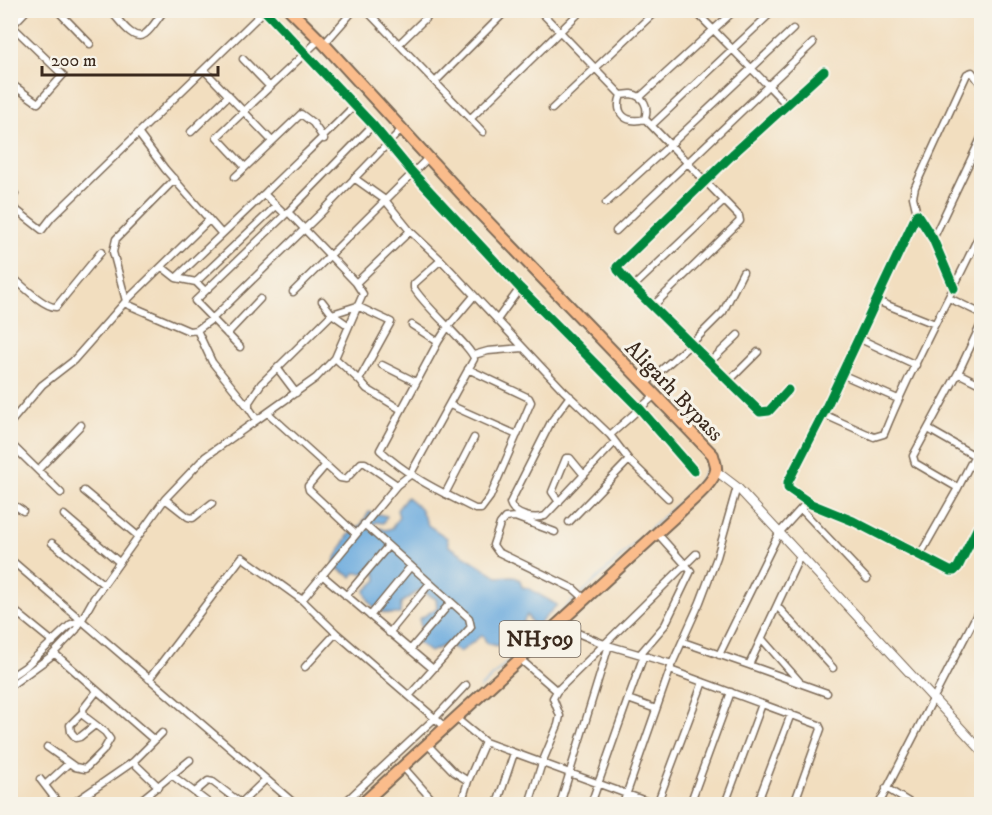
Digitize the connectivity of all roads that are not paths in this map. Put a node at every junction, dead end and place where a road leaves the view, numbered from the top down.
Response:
1 (27, 10) edge
2 (57, 10) edge
3 (110, 10) edge
4 (165, 10) edge
5 (264, 10) edge
6 (290, 10) edge
7 (354, 10) edge
8 (366, 10) edge
9 (434, 10) edge
10 (507, 10) edge
11 (539, 10) edge
12 (582, 10) edge
13 (657, 10) edge
14 (694, 10) edge
15 (735, 10) edge
16 (774, 10) edge
17 (11, 26) edge
18 (793, 29) dead end
19 (714, 30) junction
20 (559, 32) junction
21 (320, 43) junction
22 (813, 43) dead end
23 (399, 44) junction
24 (90, 45) dead end
25 (731, 49) junction
26 (307, 53) junction
27 (243, 59) dead end
28 (595, 68) junction
29 (750, 68) junction
30 (204, 70) junction
31 (824, 71) dead end
32 (435, 82) junction
33 (10, 83) edge
34 (269, 86) junction
35 (767, 86) junction
36 (981, 86) edge
37 (229, 95) junction
38 (621, 95) junction
39 (640, 97) junction
40 (355, 105) junction
41 (787, 105) junction
42 (552, 109) dead end
43 (244, 110) junction
44 (470, 119) junction
45 (645, 119) junction
46 (373, 125) junction
47 (652, 125) junction
48 (400, 131) junction
49 (191, 132) dead end
50 (483, 132) dead end
51 (138, 133) junction
52 (981, 136) edge
53 (324, 139) junction
54 (272, 141) junction
55 (388, 142) junction
56 (669, 146) junction
57 (427, 159) junction
58 (687, 163) junction
59 (245, 167) junction
60 (413, 171) junction
61 (235, 177) dead end
62 (354, 178) junction
63 (175, 179) junction
64 (705, 182) junction
65 (264, 194) junction
66 (385, 200) junction
67 (724, 201) junction
68 (606, 203) dead end
69 (10, 205) edge
70 (276, 206) junction
71 (286, 213) junction
72 (916, 214) junction
73 (209, 220) junction
74 (304, 229) junction
75 (981, 229) edge
76 (410, 231) junction
77 (616, 231) dead end
78 (222, 234) junction
79 (933, 239) junction
80 (101, 252) dead end
81 (330, 255) junction
82 (441, 260) junction
83 (162, 267) junction
84 (743, 272) dead end
85 (10, 275) edge
86 (176, 278) junction
87 (196, 282) junction
88 (357, 283) junction
89 (633, 287) junction
90 (520, 288) junction
91 (954, 288) junction
92 (205, 291) junction
93 (293, 292) dead end
94 (474, 296) junction
95 (949, 298) junction
96 (260, 299) dead end
97 (322, 301) dead end
98 (877, 301) junction
99 (125, 302) junction
100 (357, 306) junction
101 (653, 306) junction
102 (332, 314) junction
103 (981, 314) edge
104 (212, 319) junction
105 (497, 320) junction
106 (981, 322) edge
107 (935, 324) junction
108 (412, 325) dead end
109 (349, 326) junction
110 (447, 328) junction
111 (197, 330) junction
112 (227, 334) junction
113 (738, 335) dead end
114 (858, 338) junction
115 (438, 342) junction
116 (691, 344) junction
117 (240, 347) dead end
118 (523, 348) junction
119 (758, 352) dead end
120 (474, 355) junction
121 (335, 358) junction
122 (710, 362) junction
123 (382, 365) dead end
124 (916, 365) junction
125 (278, 369) junction
126 (468, 369) junction
127 (958, 372) junction
128 (841, 374) junction
129 (360, 380) junction
130 (729, 381) junction
131 (416, 382) junction
132 (644, 385) junction
133 (981, 385) edge
134 (788, 390) dead end
135 (296, 393) junction
136 (570, 396) junction
137 (898, 399) junction
138 (647, 402) junction
139 (450, 405) junction
140 (249, 408) junction
141 (400, 409) junction
142 (268, 413) junction
143 (823, 414) junction
144 (257, 420) junction
145 (10, 423) edge
146 (81, 425) dead end
147 (928, 429) junction
148 (517, 435) junction
149 (610, 435) junction
150 (474, 438) dead end
151 (981, 441) edge
152 (615, 442) junction
153 (10, 443) edge
154 (973, 456) junction
155 (629, 460) junction
156 (981, 460) edge
157 (325, 466) junction
158 (38, 470) junction
159 (694, 471) dead end
160 (716, 471) junction
161 (410, 475) junction
162 (584, 475) junction
163 (397, 485) junction
164 (737, 487) junction
165 (958, 488) junction
166 (84, 491) dead end
167 (61, 493) dead end
168 (445, 494) junction
169 (668, 498) dead end
170 (165, 499) junction
171 (559, 502) junction
172 (807, 502) junction
173 (212, 503) dead end
174 (10, 507) edge
175 (801, 509) junction
176 (23, 511) dead end
177 (64, 515) dead end
178 (981, 519) edge
179 (569, 522) dead end
180 (364, 524) junction
181 (555, 532) dead end
182 (657, 533) junction
183 (779, 533) junction
184 (356, 534) junction
185 (138, 536) junction
186 (52, 543) dead end
187 (388, 546) junction
188 (696, 554) dead end
189 (920, 555) junction
190 (800, 556) junction
191 (10, 559) edge
192 (119, 562) junction
193 (686, 564) junction
194 (411, 566) junction
195 (322, 575) junction
196 (867, 579) dead end
197 (104, 584) junction
198 (430, 584) junction
199 (346, 596) junction
200 (583, 596) junction
201 (302, 600) junction
202 (451, 602) junction
203 (981, 604) edge
204 (777, 606) junction
205 (10, 607) edge
206 (980, 613) edge
207 (20, 615) junction
208 (370, 616) junction
209 (80, 621) junction
210 (10, 622) edge
211 (556, 624) junction
212 (336, 633) junction
213 (389, 633) junction
214 (762, 639) junction
215 (54, 642) junction
216 (683, 642) junction
217 (607, 644) junction
218 (410, 650) junction
219 (54, 653) junction
220 (642, 655) junction
221 (719, 655) junction
222 (519, 658) junction
223 (749, 665) junction
224 (305, 667) dead end
225 (671, 667) junction
226 (833, 668) dead end
227 (433, 669) junction
228 (10, 677) edge
229 (149, 679) junction
230 (703, 682) junction
231 (800, 682) junction
232 (466, 685) dead end
233 (10, 686) edge
234 (97, 691) junction
235 (556, 691) junction
236 (731, 693) junction
237 (827, 693) dead end
238 (409, 696) junction
239 (933, 698) junction
240 (628, 699) junction
241 (762, 704) junction
242 (656, 709) junction
243 (84, 711) junction
244 (791, 714) junction
245 (457, 719) junction
246 (440, 723) junction
247 (95, 725) junction
248 (162, 733) dead end
249 (154, 740) junction
250 (485, 742) junction
251 (427, 744) junction
252 (47, 747) dead end
253 (981, 751) edge
254 (514, 753) junction
255 (190, 760) dead end
256 (133, 762) junction
257 (69, 763) junction
258 (542, 763) junction
259 (404, 768) junction
260 (570, 773) junction
261 (173, 776) junction
262 (40, 779) dead end
263 (265, 780) junction
264 (468, 781) junction
265 (598, 784) junction
266 (45, 785) junction
267 (159, 787) junction
268 (886, 788) junction
269 (195, 792) junction
270 (627, 793) junction
271 (904, 802) edge
272 (289, 803) edge
273 (59, 804) edge
274 (72, 804) edge
275 (136, 804) edge
276 (210, 804) edge
277 (241, 804) edge
278 (343, 804) edge
279 (362, 804) edge
280 (436, 804) edge
281 (461, 804) edge
282 (496, 804) edge
283 (529, 804) edge
284 (560, 804) edge
285 (591, 804) edge
286 (623, 804) edge
287 (656, 804) edge
288 (690, 804) edge
289 (724, 804) edge
290 (757, 804) edge
291 (794, 804) edge
292 (879, 804) edge
293 (912, 804) edge

1 - 17 street
2 - 24 street
3 - 4 street
5 - 26 street
5 - 30 street
6 - 21 highway, Aligarh Bypass
7 - 21 street
8 - 23 street
9 - 23 street
10 - 32 street
11 - 20 street
12 - 20 street
13 - 28 street
14 - 19 street
15 - 19 street
16 - 25 street
17 - 33 street
18 - 29 street
19 - 25 street
19 - 39 street
20 - 28 street
20 - 44 street
21 - 26 street
21 - 48 highway, Aligarh Bypass
22 - 35 street
23 - 32 street
25 - 29 street
25 - 47 street
26 - 34 street
26 - 40 street
27 - 34 street
28 - 38 street
28 - 42 street
29 - 35 street
29 - 56 street
30 - 37 street
30 - 51 street
31 - 41 street
32 - 44 street
34 - 43 street
35 - 41 street
35 - 58 street
36 - 72 street
37 - 43 street
37 - 49 street
38 - 39 street
38 - 45 street
39 - 45 street
40 - 46 street
40 - 53 street
41 - 64 street
43 - 54 street
43 - 59 street
44 - 50 street
45 - 47 street
46 - 55 street
46 - 71 street
47 - 56 street
48 - 55 street
48 - 57 highway, Aligarh Bypass
51 - 63 street
51 - 69 street
52 - 79 street
53 - 54 street
53 - 65 street
54 - 59 street
55 - 60 street
55 - 62 street
56 - 58 street
56 - 68 street
57 - 60 street
57 - 132 highway, Aligarh Bypass
58 - 64 street
58 - 77 street
59 - 61 street
60 - 66 street
60 - 90 street
62 - 66 street
62 - 74 street
63 - 73 street
63 - 99 street
64 - 67 street
64 - 89 street
65 - 70 street
65 - 78 street
66 - 76 street
66 - 81 street
67 - 89 street
67 - 101 street
70 - 71 street
70 - 87 street
71 - 74 street
71 - 92 street
72 - 79 street
72 - 98 street
73 - 78 street
73 - 83 street
74 - 81 street
74 - 104 street
75 - 91 street
76 - 82 street
76 - 88 street
78 - 86 street
79 - 91 street
80 - 85 street
81 - 88 street
81 - 93 street
82 - 94 street
82 - 110 street
83 - 86 street
83 - 99 street
84 - 116 street
86 - 87 street
87 - 92 street
88 - 100 street
89 - 101 street
90 - 105 street
90 - 138 street
91 - 95 street
92 - 104 street
94 - 105 street
94 - 110 street
95 - 103 street
95 - 107 street
96 - 112 street
97 - 102 street
98 - 107 street
98 - 114 street
99 - 111 street
99 - 145 street
100 - 102 street
100 - 109 street
100 - 129 street
101 - 116 street
102 - 109 street
102 - 125 street
104 - 111 street
104 - 112 street
105 - 118 street
106 - 127 street
107 - 124 street
108 - 115 street
109 - 121 street
110 - 115 street
110 - 120 street
111 - 140 street
112 - 117 street
113 - 122 street
114 - 124 street
114 - 128 street
115 - 131 street
116 - 122 street
116 - 132 street
118 - 120 street
118 - 136 street
119 - 130 street
120 - 126 street
121 - 129 street
121 - 135 street
122 - 130 street
123 - 131 street
124 - 137 street
125 - 135 street
125 - 140 street
126 - 139 street
126 - 148 street
127 - 133 street
127 - 147 street
128 - 137 street
128 - 143 street
129 - 141 street
130 - 134 street
131 - 141 street
132 - 138 highway, Aligarh Bypass
135 - 142 street
136 - 149 street
136 - 171 street
137 - 143 street
138 - 149 street
138 - 159 street
138 - 160 highway, Aligarh Bypass
139 - 148 street
139 - 161 street
140 - 144 street
141 - 161 street
142 - 144 street
142 - 157 street
143 - 172 street
144 - 170 street
146 - 158 street
147 - 154 street
147 - 165 street
148 - 168 street
149 - 152 street
150 - 168 street
151 - 154 street
152 - 155 street
152 - 162 street
153 - 158 street
154 - 156 street
154 - 165 street
155 - 169 street
155 - 179 street
157 - 163 street
157 - 184 street
158 - 167 street
160 - 164 street
160 - 182 highway, Aligarh Bypass / NH509
161 - 163 street
161 - 168 street
162 - 171 street
162 - 171 street
163 - 180 street
164 - 183 street
164 - 216 street
165 - 189 street
166 - 185 street
170 - 173 street
170 - 185 street
172 - 175 street
172 - 189 street
174 - 176 street
175 - 183 street
175 - 196 street
177 - 192 street
178 - 189 street
180 - 184 street
180 - 187 street
181 - 200 street
182 - 193 street
182 - 200 highway, Aligarh Bypass / NH509
183 - 190 street
183 - 221 street
184 - 195 street
185 - 192 street
186 - 197 street
187 - 194 street
187 - 199 street
188 - 193 street
190 - 204 street
190 - 239 street
191 - 209 street
192 - 197 street
193 - 217 street
193 - 220 street
194 - 198 street
194 - 208 street
195 - 199 street
195 - 201 street
197 - 209 street
198 - 202 street
198 - 213 street
199 - 208 street
200 - 211 highway, Aligarh Bypass / NH509
201 - 212 street
201 - 229 street
202 - 218 street
202 - 227 street
203 - 206 street
204 - 214 street
204 - 226 street
205 - 207 street
206 - 239 street
207 - 210 street
207 - 215 street
208 - 213 street
209 - 215 street
209 - 219 street
209 - 229 street
211 - 217 street
211 - 222 highway, Aligarh Bypass / NH509
212 - 224 street
212 - 238 street
213 - 218 street
214 - 223 street
214 - 231 street
215 - 228 street
216 - 221 street
216 - 225 street
217 - 220 street
217 - 235 street
217 - 260 street
218 - 227 street
219 - 233 street
219 - 234 street
220 - 225 street
220 - 240 street
221 - 223 street
222 - 235 street
222 - 245 highway, Aligarh Bypass / NH509
223 - 231 street
225 - 230 street
225 - 242 street
227 - 238 street
229 - 263 street
230 - 236 street
230 - 287 street
231 - 237 street
232 - 246 street
234 - 243 street
234 - 249 street
235 - 258 street
236 - 241 street
236 - 288 street
238 - 246 street
239 - 253 street
239 - 268 street
240 - 242 street
240 - 265 street
241 - 244 street
241 - 289 street
242 - 270 street
243 - 247 street
243 - 247 street
244 - 290 street
244 - 291 street
245 - 246 highway, Aligarh Bypass / NH509
245 - 250 street
246 - 251 highway, Aligarh Bypass / NH509
246 - 278 street
247 - 257 street
248 - 249 street
249 - 256 street
250 - 254 street
250 - 264 street
251 - 259 highway, Aligarh Bypass / NH509
251 - 264 street
252 - 257 street
254 - 258 street
254 - 282 street
255 - 261 street
256 - 267 street
256 - 274 street
257 - 266 street
258 - 260 street
258 - 283 street
259 - 279 highway, Aligarh Bypass / NH509
259 - 280 street
260 - 265 street
260 - 284 street
261 - 267 street
261 - 269 street
262 - 266 street
263 - 272 street
263 - 277 street
264 - 281 street
265 - 270 street
265 - 285 street
266 - 273 street
267 - 275 street
268 - 271 street
268 - 292 street
269 - 276 street
269 - 277 street
270 - 286 street
270 - 287 street
271 - 293 street

